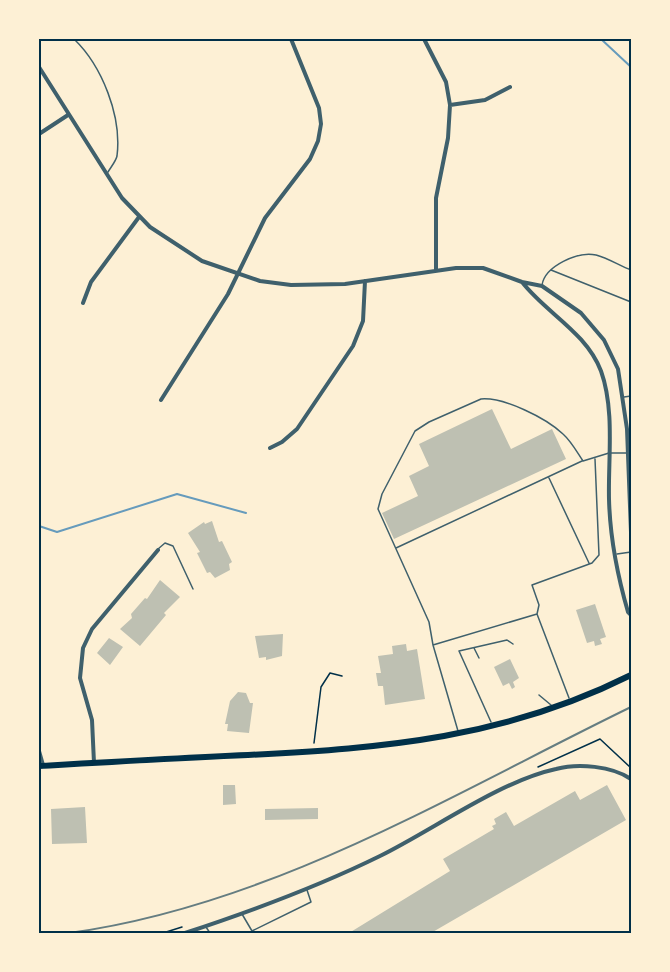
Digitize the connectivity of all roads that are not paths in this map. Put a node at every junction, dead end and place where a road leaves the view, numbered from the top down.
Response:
1 (74, 39) edge
2 (291, 39) edge
3 (424, 39) edge
4 (39, 67) edge
5 (510, 87) dead end
6 (450, 105) junction
7 (68, 116) junction
8 (39, 134) edge
9 (106, 176) junction
10 (139, 217) junction
11 (550, 270) junction
12 (631, 270) edge
13 (435, 271) junction
14 (238, 274) junction
15 (365, 281) junction
16 (522, 282) junction
17 (542, 286) junction
18 (631, 302) edge
19 (84, 303) dead end
20 (631, 396) edge
21 (624, 397) junction
22 (161, 400) dead end
23 (629, 446) edge
24 (270, 448) dead end
25 (609, 453) junction
26 (627, 453) junction
27 (595, 458) junction
28 (583, 461) junction
29 (549, 477) junction
30 (631, 532) edge
31 (395, 549) junction
32 (158, 550) joint
33 (631, 552) edge
34 (613, 554) junction
35 (589, 564) junction
36 (194, 589) dead end
37 (537, 614) junction
38 (631, 615) edge
39 (513, 644) dead end
40 (433, 645) junction
41 (474, 648) junction
42 (479, 658) dead end
43 (631, 675) edge
44 (539, 696) dead end
45 (570, 701) junction
46 (554, 708) junction
47 (492, 727) junction
48 (459, 735) junction
49 (39, 751) edge
50 (94, 763) junction
51 (41, 765) edge
52 (631, 779) edge
53 (307, 889) junction
54 (242, 914) junction
55 (206, 926) junction
56 (252, 931) junction
57 (185, 933) edge
58 (210, 933) edge
59 (249, 933) edge

1 - 9 lane
2 - 14 street
3 - 6 street
4 - 7 street
5 - 6 street
6 - 13 street
7 - 8 street
7 - 9 street
9 - 10 street
10 - 14 street
10 - 19 street
11 - 12 lane
11 - 17 lane
11 - 18 lane
13 - 15 street
13 - 16 street
14 - 15 street
14 - 22 street
15 - 24 street
16 - 17 street
16 - 25 street
17 - 21 street
20 - 21 lane
21 - 23 street
23 - 26 street
25 - 26 lane
25 - 27 lane
25 - 34 street
26 - 30 street
27 - 28 lane
27 - 35 lane
28 - 29 lane
28 - 31 lane
29 - 31 lane
29 - 35 lane
31 - 40 lane
32 - 36 lane
32 - 50 street
33 - 34 lane
34 - 38 street
35 - 37 lane
37 - 40 lane
37 - 45 lane
39 - 41 lane
40 - 48 lane
41 - 42 lane
41 - 47 lane
43 - 45 main road
44 - 46 lane
45 - 46 main road
46 - 47 main road
47 - 48 main road
48 - 50 main road
49 - 51 street
50 - 51 main road
52 - 53 street
53 - 54 street
53 - 56 lane
54 - 55 street
54 - 56 lane
55 - 57 street
55 - 58 lane
56 - 59 lane

